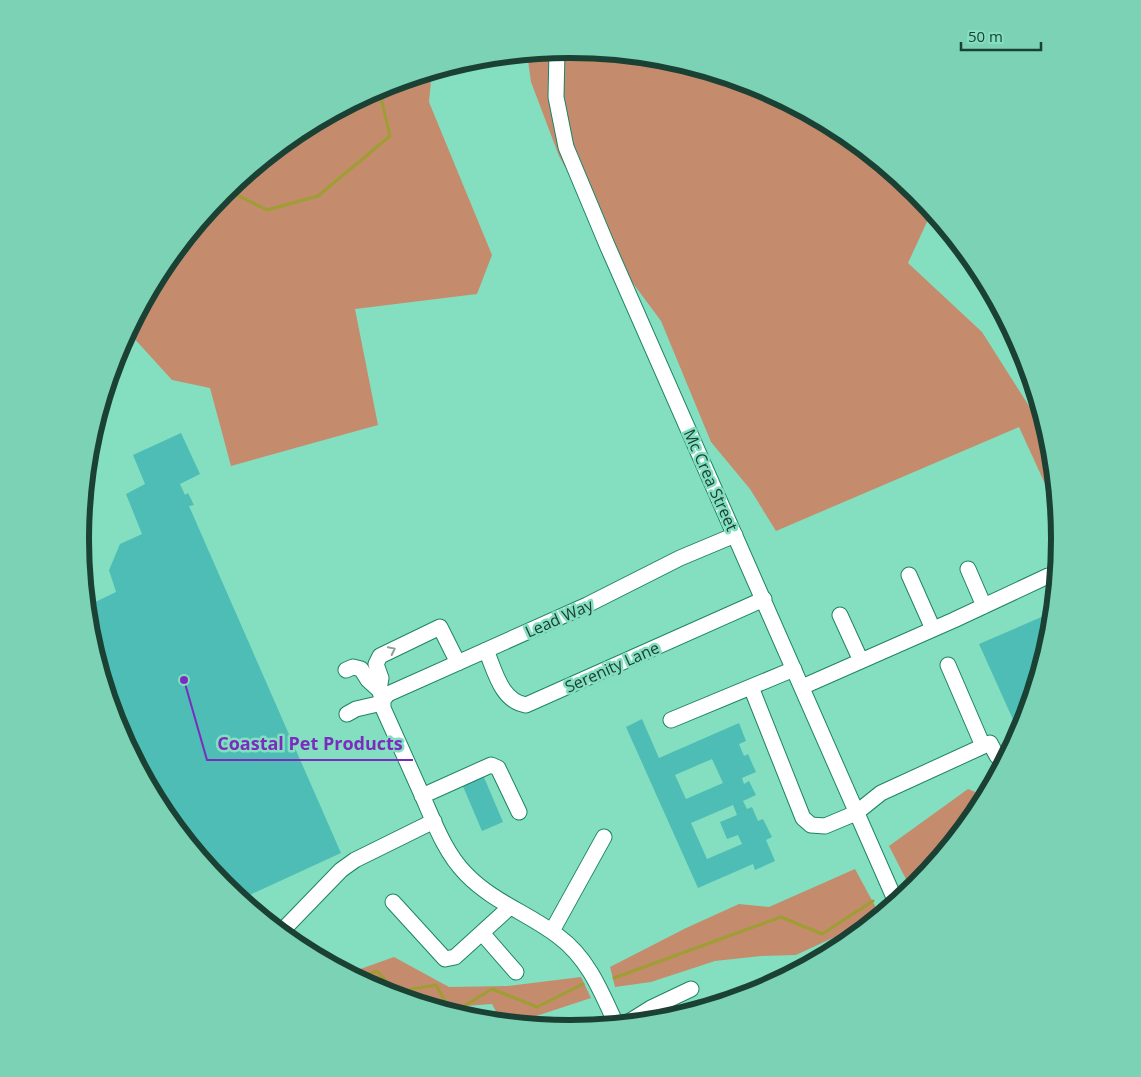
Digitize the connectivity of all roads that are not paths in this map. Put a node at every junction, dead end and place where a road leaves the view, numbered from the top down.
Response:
1 (557, 58) edge
2 (735, 534) junction
3 (968, 569) dead end
4 (909, 575) dead end
5 (1048, 576) dead end
6 (764, 599) junction
7 (984, 606) junction
8 (840, 615) dead end
9 (933, 629) junction
10 (486, 650) junction
11 (861, 661) junction
12 (458, 663) junction
13 (948, 665) dead end
14 (794, 669) junction
15 (346, 670) dead end
16 (751, 687) junction
17 (802, 687) junction
18 (381, 697) junction
19 (347, 714) dead end
20 (671, 720) dead end
21 (983, 746) junction
22 (999, 757) edge
23 (422, 796) junction
24 (519, 812) dead end
25 (856, 813) junction
26 (434, 821) junction
27 (604, 837) dead end
28 (893, 895) edge
29 (393, 902) dead end
30 (510, 907) junction
31 (287, 926) edge
32 (552, 931) junction
33 (482, 933) junction
34 (516, 972) dead end
35 (691, 989) dead end
36 (641, 1014) edge
37 (613, 1017) edge

1 - 2 street, Mc Crea Street
2 - 6 street, Mc Crea Street
2 - 10 street, Lead Way
3 - 7 street
4 - 9 street
5 - 7 street
6 - 10 street, Serenity Lane
6 - 14 street, Mc Crea Street
7 - 9 street
8 - 11 street
9 - 11 street
10 - 12 street, Lead Way
11 - 17 street
12 - 18 street, Lead Way
18 -> 12 street
13 - 21 street
14 - 16 street
14 - 17 street, Mc Crea Street
15 - 18 street
16 - 20 street
16 - 25 street
17 - 25 street, Mc Crea Street
18 - 19 street, Lead Way
18 - 23 street
21 - 22 street
21 - 25 street
23 - 24 street
23 - 26 street
25 - 28 street, Mc Crea Street
26 - 30 street
26 - 31 street
27 - 32 street
29 - 33 street
30 - 32 street
30 - 33 street
32 - 37 street
33 - 34 street
35 - 36 street

